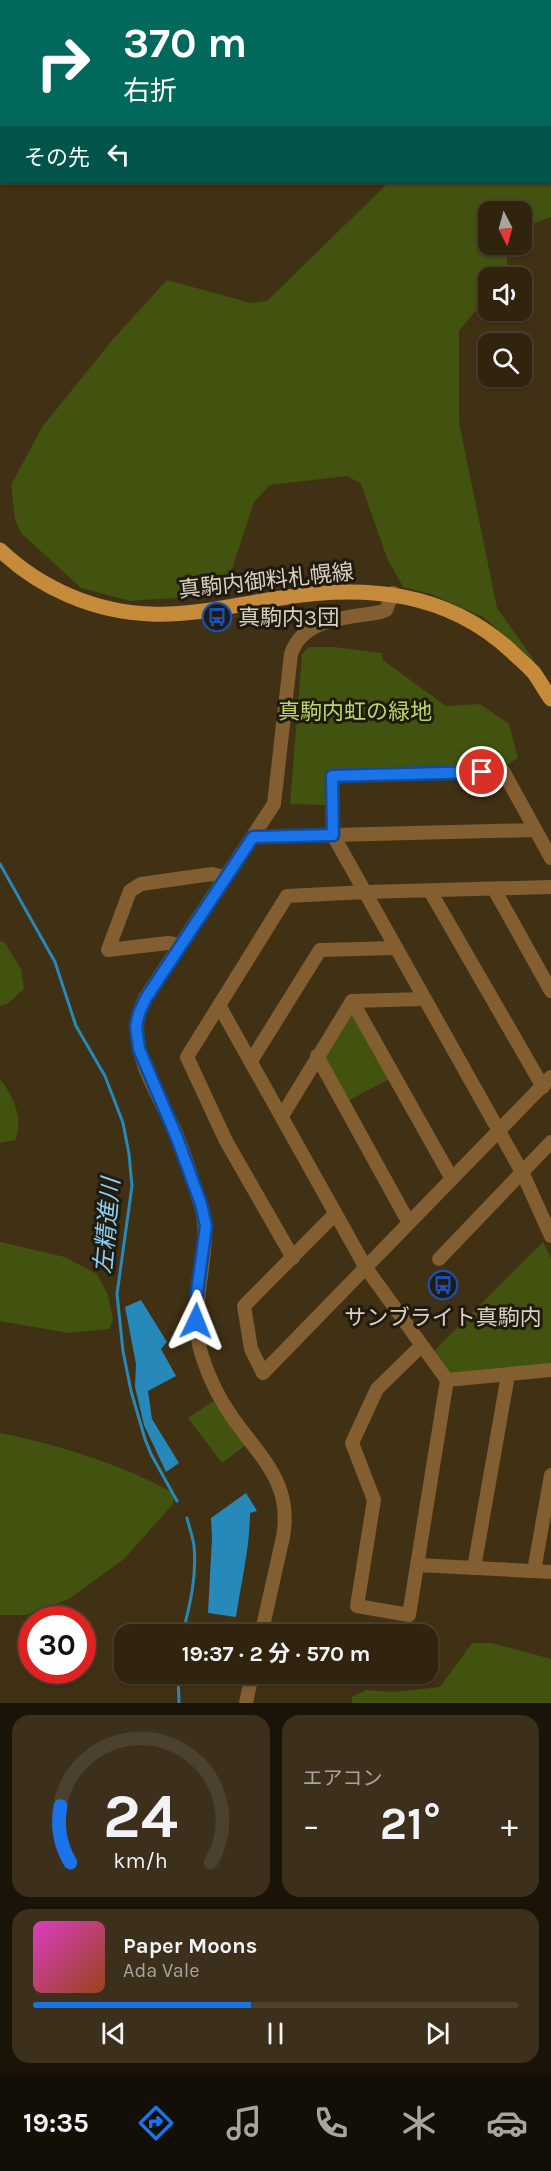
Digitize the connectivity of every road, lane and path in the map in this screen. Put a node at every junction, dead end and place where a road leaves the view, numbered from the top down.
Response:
1 (0, 550) edge
2 (393, 593) junction
3 (551, 699) edge
4 (535, 830) junction
5 (333, 835) junction
6 (253, 837) junction
7 (551, 858) edge
8 (225, 877) junction
9 (551, 887) edge
10 (495, 889) junction
11 (430, 891) junction
12 (366, 892) junction
13 (181, 945) junction
14 (395, 948) junction
15 (551, 990) edge
16 (424, 999) junction
17 (352, 1001) junction
18 (220, 1007) junction
19 (317, 1056) junction
20 (252, 1061) junction
21 (547, 1082) edge
22 (282, 1116) junction
23 (497, 1131) junction
24 (551, 1142) edge
25 (523, 1174) junction
26 (452, 1179) junction
27 (335, 1214) junction
28 (409, 1223) junction
29 (551, 1236) edge
30 (293, 1258) junction
31 (439, 1259) dead end
32 (366, 1268) junction
33 (421, 1346) junction
34 (551, 1370) edge
35 (507, 1375) junction
36 (447, 1380) junction
37 (551, 1475) edge
38 (417, 1565) junction
39 (474, 1568) junction
40 (534, 1571) junction
41 (551, 1572) edge
42 (263, 1624) edge
43 (250, 1684) edge
44 (246, 1703) edge

1 - 2 main road, 真駒内御料札幌線
2 - 3 main road, 真駒内御料札幌線
2 - 6 street
4 - 5 street
4 - 5 street
4 - 7 street
5 - 6 street
5 - 12 street
6 - 8 street
8 - 13 street
8 - 13 street
9 - 10 street
10 - 11 street
10 - 15 street
11 - 12 street
11 - 21 street
12 - 14 street
12 - 18 street
13 - 42 street
14 - 16 street
14 - 20 street
16 - 17 street
16 - 23 street
17 - 19 street
17 - 26 street
18 - 20 street
18 - 30 street
19 - 22 street
19 - 28 street
20 - 22 street
21 - 23 street
22 - 27 street
23 - 25 street
23 - 26 street
24 - 25 street
25 - 29 street
25 - 31 street
26 - 28 street
27 - 30 street
27 - 32 street
28 - 32 street
30 - 32 street
32 - 33 street
33 - 36 street
33 - 38 street
34 - 35 street
35 - 36 street
35 - 39 street
36 - 38 street
37 - 40 street
38 - 39 street
39 - 40 street
40 - 41 street
43 - 44 street

